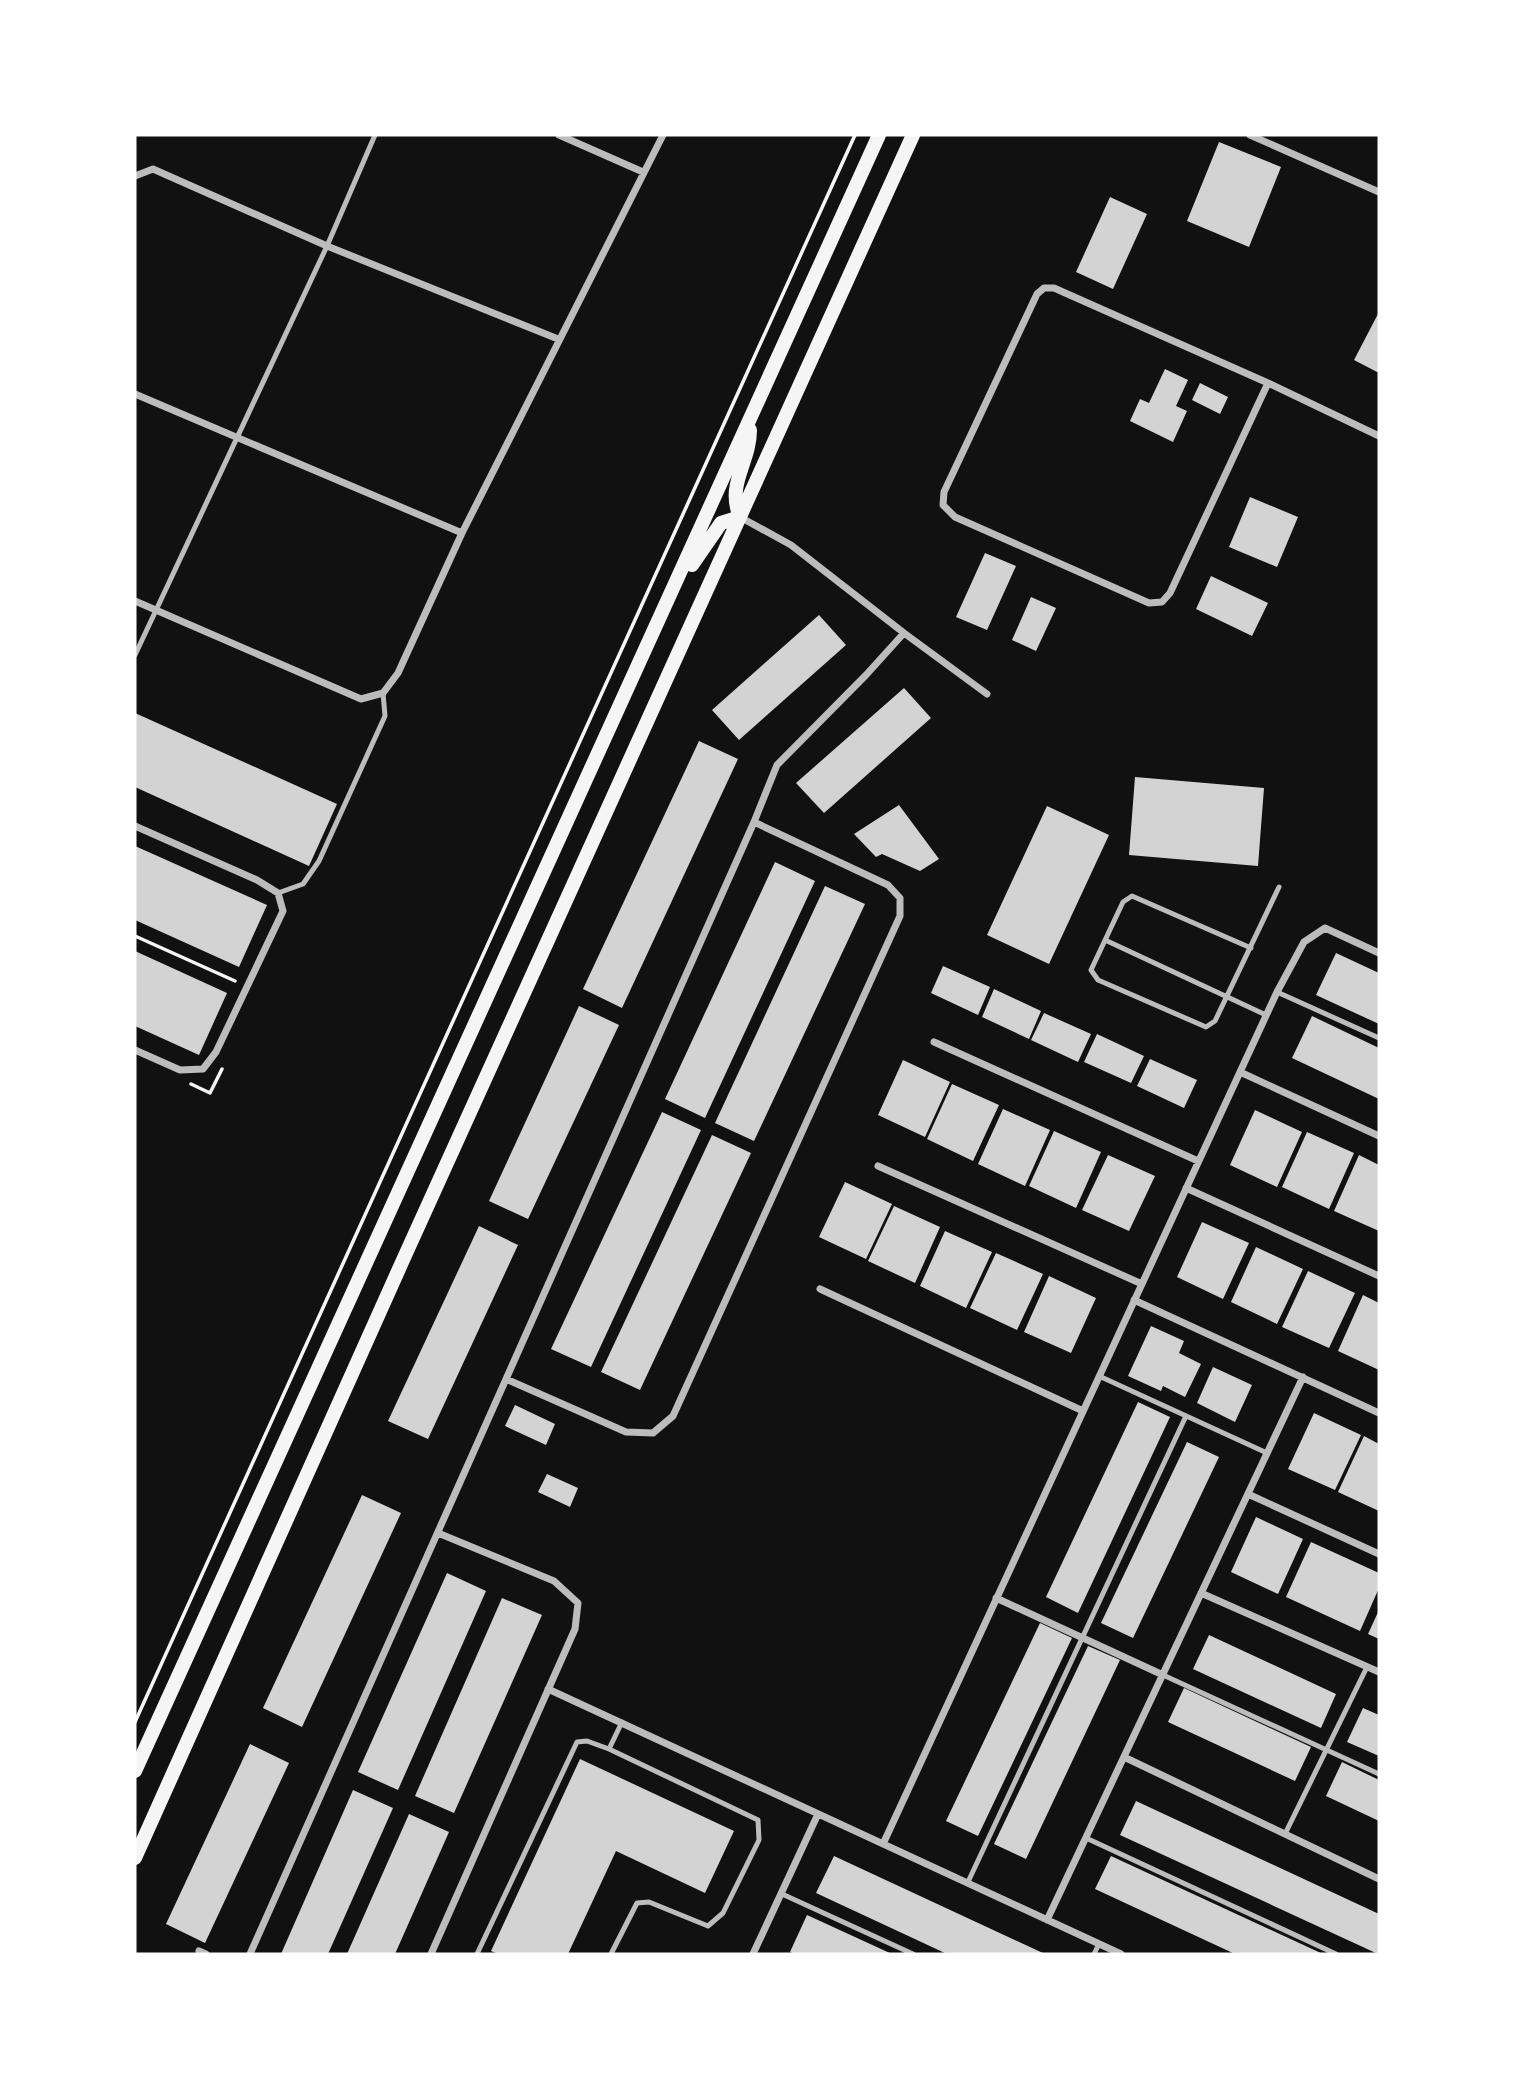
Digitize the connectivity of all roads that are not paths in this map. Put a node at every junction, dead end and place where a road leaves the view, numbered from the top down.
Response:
1 (375, 135) edge
2 (559, 135) edge
3 (663, 135) edge
4 (879, 135) edge
5 (912, 135) edge
6 (1250, 135) edge
7 (643, 172) junction
8 (135, 176) edge
9 (1379, 192) edge
10 (327, 246) junction
11 (558, 339) junction
12 (1268, 383) junction
13 (135, 394) edge
14 (750, 419) junction
15 (237, 436) junction
16 (1379, 436) edge
17 (740, 517) junction
18 (462, 533) junction
19 (676, 584) junction
20 (135, 601) edge
21 (156, 609) junction
22 (904, 633) junction
23 (135, 655) edge
24 (383, 693) junction
25 (987, 694) dead end
26 (754, 822) junction
27 (135, 826) edge
28 (1279, 887) dead end
29 (278, 893) junction
30 (1105, 940) junction
31 (1251, 947) junction
32 (1379, 953) edge
33 (1277, 992) junction
34 (1227, 996) junction
35 (1266, 1014) junction
36 (1379, 1038) edge
37 (933, 1042) dead end
38 (135, 1050) edge
39 (1240, 1072) junction
40 (1379, 1136) edge
41 (1198, 1161) junction
42 (878, 1166) dead end
43 (1186, 1188) junction
44 (1379, 1276) edge
45 (1142, 1283) junction
46 (820, 1289) dead end
47 (1134, 1300) junction
48 (1099, 1376) junction
49 (1303, 1377) junction
50 (506, 1379) junction
51 (1083, 1411) junction
52 (1379, 1413) edge
53 (1186, 1416) junction
54 (1267, 1453) junction
55 (1248, 1494) junction
56 (438, 1533) junction
57 (1379, 1554) edge
58 (1202, 1592) junction
59 (996, 1598) junction
60 (1084, 1637) junction
61 (1367, 1667) junction
62 (1379, 1672) edge
63 (1163, 1675) junction
64 (548, 1689) junction
65 (622, 1723) junction
66 (609, 1749) junction
67 (1327, 1750) junction
68 (1124, 1757) junction
69 (135, 1771) edge
70 (1379, 1774) edge
71 (818, 1814) junction
72 (1286, 1834) junction
73 (1086, 1838) junction
74 (883, 1844) junction
75 (135, 1858) edge
76 (1379, 1879) edge
77 (968, 1882) junction
78 (782, 1894) junction
79 (1047, 1920) junction
80 (1099, 1944) junction
81 (250, 1954) edge
82 (430, 1954) edge
83 (477, 1954) edge
84 (611, 1954) edge
85 (753, 1954) edge
86 (913, 1954) edge
87 (1094, 1954) edge
88 (1121, 1954) edge
89 (1336, 1954) edge

1 - 10 lane
2 - 7 street
3 - 7 street
4 - 14 main road
5 - 17 main road
6 - 9 street
7 - 11 street
8 - 10 street
10 - 11 street
10 - 15 lane
11 - 18 street
12 - 12 street
12 - 16 street
13 - 15 street
14 - 17 main road
14 - 19 main road
15 - 18 street
15 - 21 lane
17 - 19 main road
17 - 22 street
17 - 75 main road
18 - 24 street
19 - 69 main road
20 - 21 street
21 - 23 lane
21 - 24 street
22 - 25 street
22 - 26 street
24 - 29 lane
26 - 50 street
26 - 50 street
27 - 29 street
28 - 31 lane
29 - 38 street
30 - 31 lane
30 - 34 lane
30 - 34 lane
31 - 34 lane
32 - 33 street
33 - 35 street
33 - 36 lane
34 - 35 lane
35 - 39 street
37 - 41 street
39 - 40 street
39 - 41 street
41 - 43 street
42 - 45 street
43 - 44 street
43 - 45 street
45 - 47 street
46 - 51 street
47 - 48 street
47 - 49 street
48 - 51 street
48 - 53 lane
49 - 52 street
49 - 54 street
50 - 56 street
51 - 59 street
53 - 54 lane
53 - 60 lane
54 - 55 street
55 - 57 street
55 - 58 street
56 - 64 street
56 - 81 street
58 - 61 street
58 - 63 street
59 - 60 street
59 - 74 street
60 - 63 street
60 - 77 lane
61 - 62 street
61 - 67 lane
63 - 67 lane
63 - 68 street
64 - 65 street
64 - 82 street
65 - 66 lane
65 - 71 street
66 - 83 lane
66 - 84 lane
67 - 70 lane
67 - 72 lane
68 - 72 street
68 - 73 street
71 - 74 street
71 - 78 street
72 - 76 street
73 - 79 street
73 - 89 lane
74 - 77 street
77 - 79 street
78 - 85 street
78 - 86 lane
79 - 80 street
80 - 87 lane
80 - 88 street

